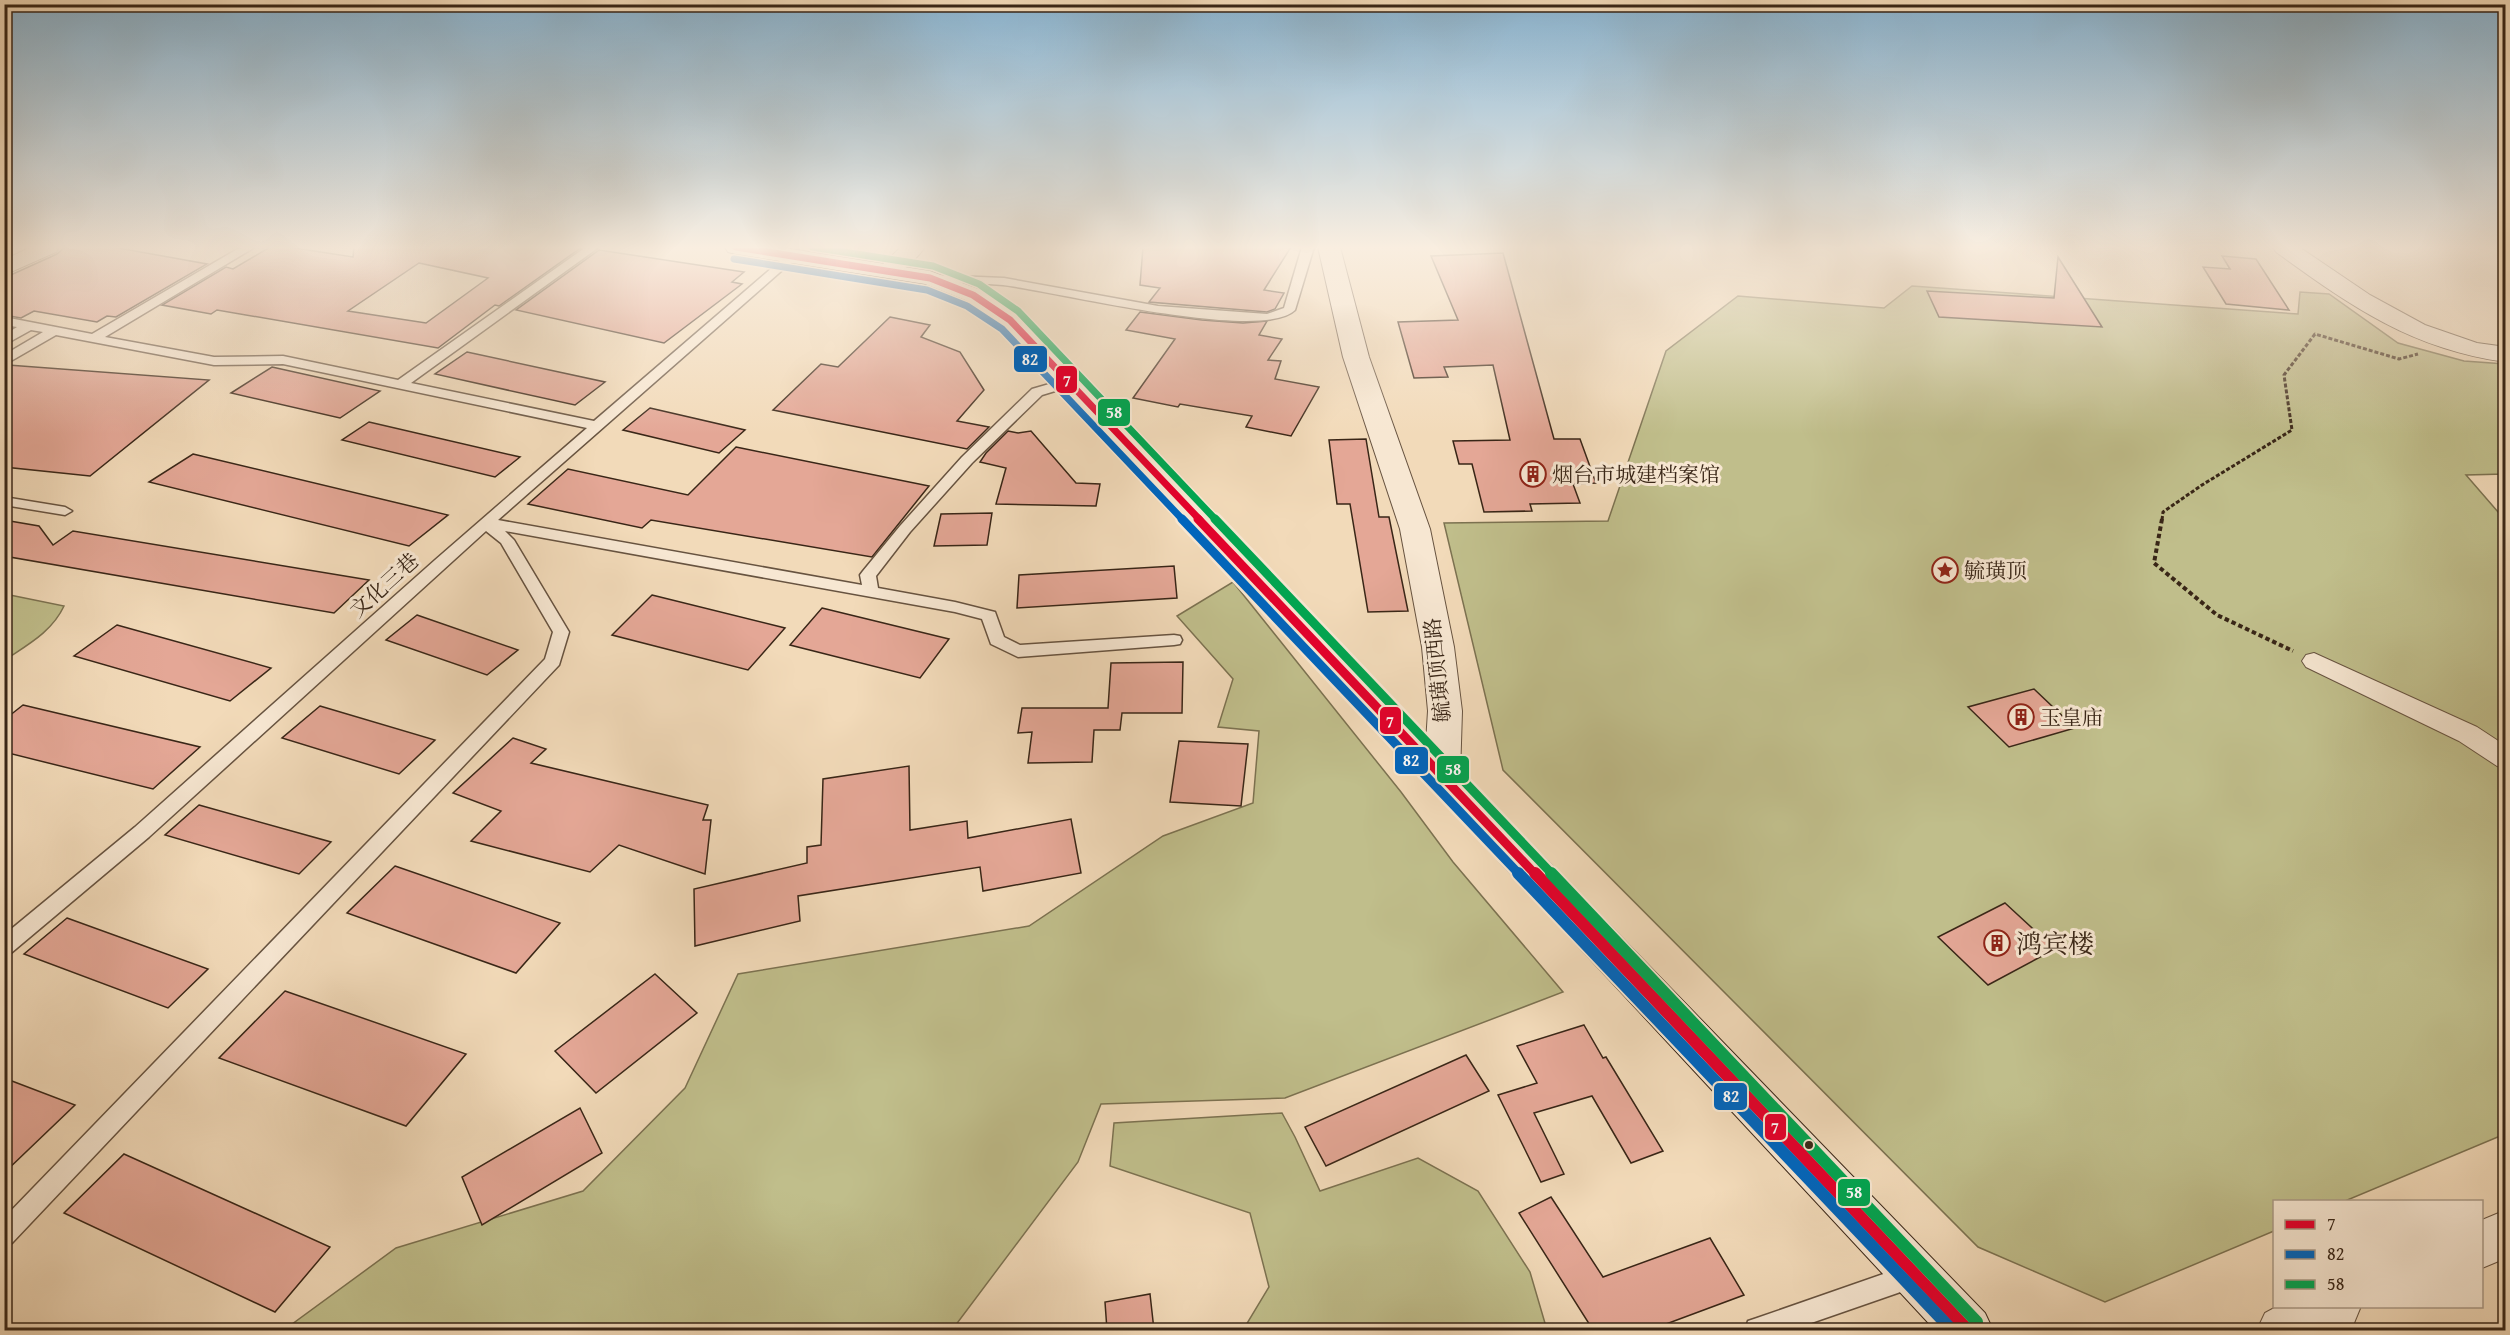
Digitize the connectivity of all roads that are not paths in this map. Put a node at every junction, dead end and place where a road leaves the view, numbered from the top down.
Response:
1 (143, 309) edge
2 (506, 309) edge
3 (731, 309) edge
4 (994, 309) edge
5 (1154, 309) edge
6 (1289, 309) edge
7 (1344, 309) edge
8 (2377, 309) edge
9 (4, 321) edge
10 (28, 326) junction
11 (55, 330) junction
12 (96, 337) junction
13 (4, 340) edge
14 (2505, 356) edge
15 (4, 361) edge
16 (1070, 382) junction
17 (399, 386) junction
18 (597, 426) junction
19 (4, 501) edge
20 (65, 511) dead end
21 (486, 523) junction
22 (870, 592) junction
23 (1174, 640) dead end
24 (2314, 661) road end
25 (2505, 759) edge
26 (1442, 775) junction
27 (4, 947) edge
28 (2505, 1233) edge
29 (4, 1235) edge
30 (2483, 1243) edge
31 (1916, 1275) junction
32 (2332, 1308) edge
33 (1757, 1330) edge
34 (1968, 1330) edge
35 (2282, 1330) edge

1 - 12 lane
2 - 17 lane
3 - 18 lane, 文化三巷
4 - 16 main road
5 - 6 lane
7 - 26 main road, 毓璜顶西路
8 - 14 main road
9 - 10 lane
10 - 11 lane
10 - 13 lane
11 - 12 lane
11 - 15 lane
12 - 17 lane
16 - 22 lane
16 - 26 main road
17 - 18 lane
18 - 21 lane, 文化三巷
19 - 20 lane
21 - 22 lane
21 - 27 lane, 文化三巷
21 - 29 lane
22 - 23 lane
24 - 25 street
26 - 31 main road
28 - 30 main road
31 - 33 lane
31 - 34 main road
32 - 35 main road

